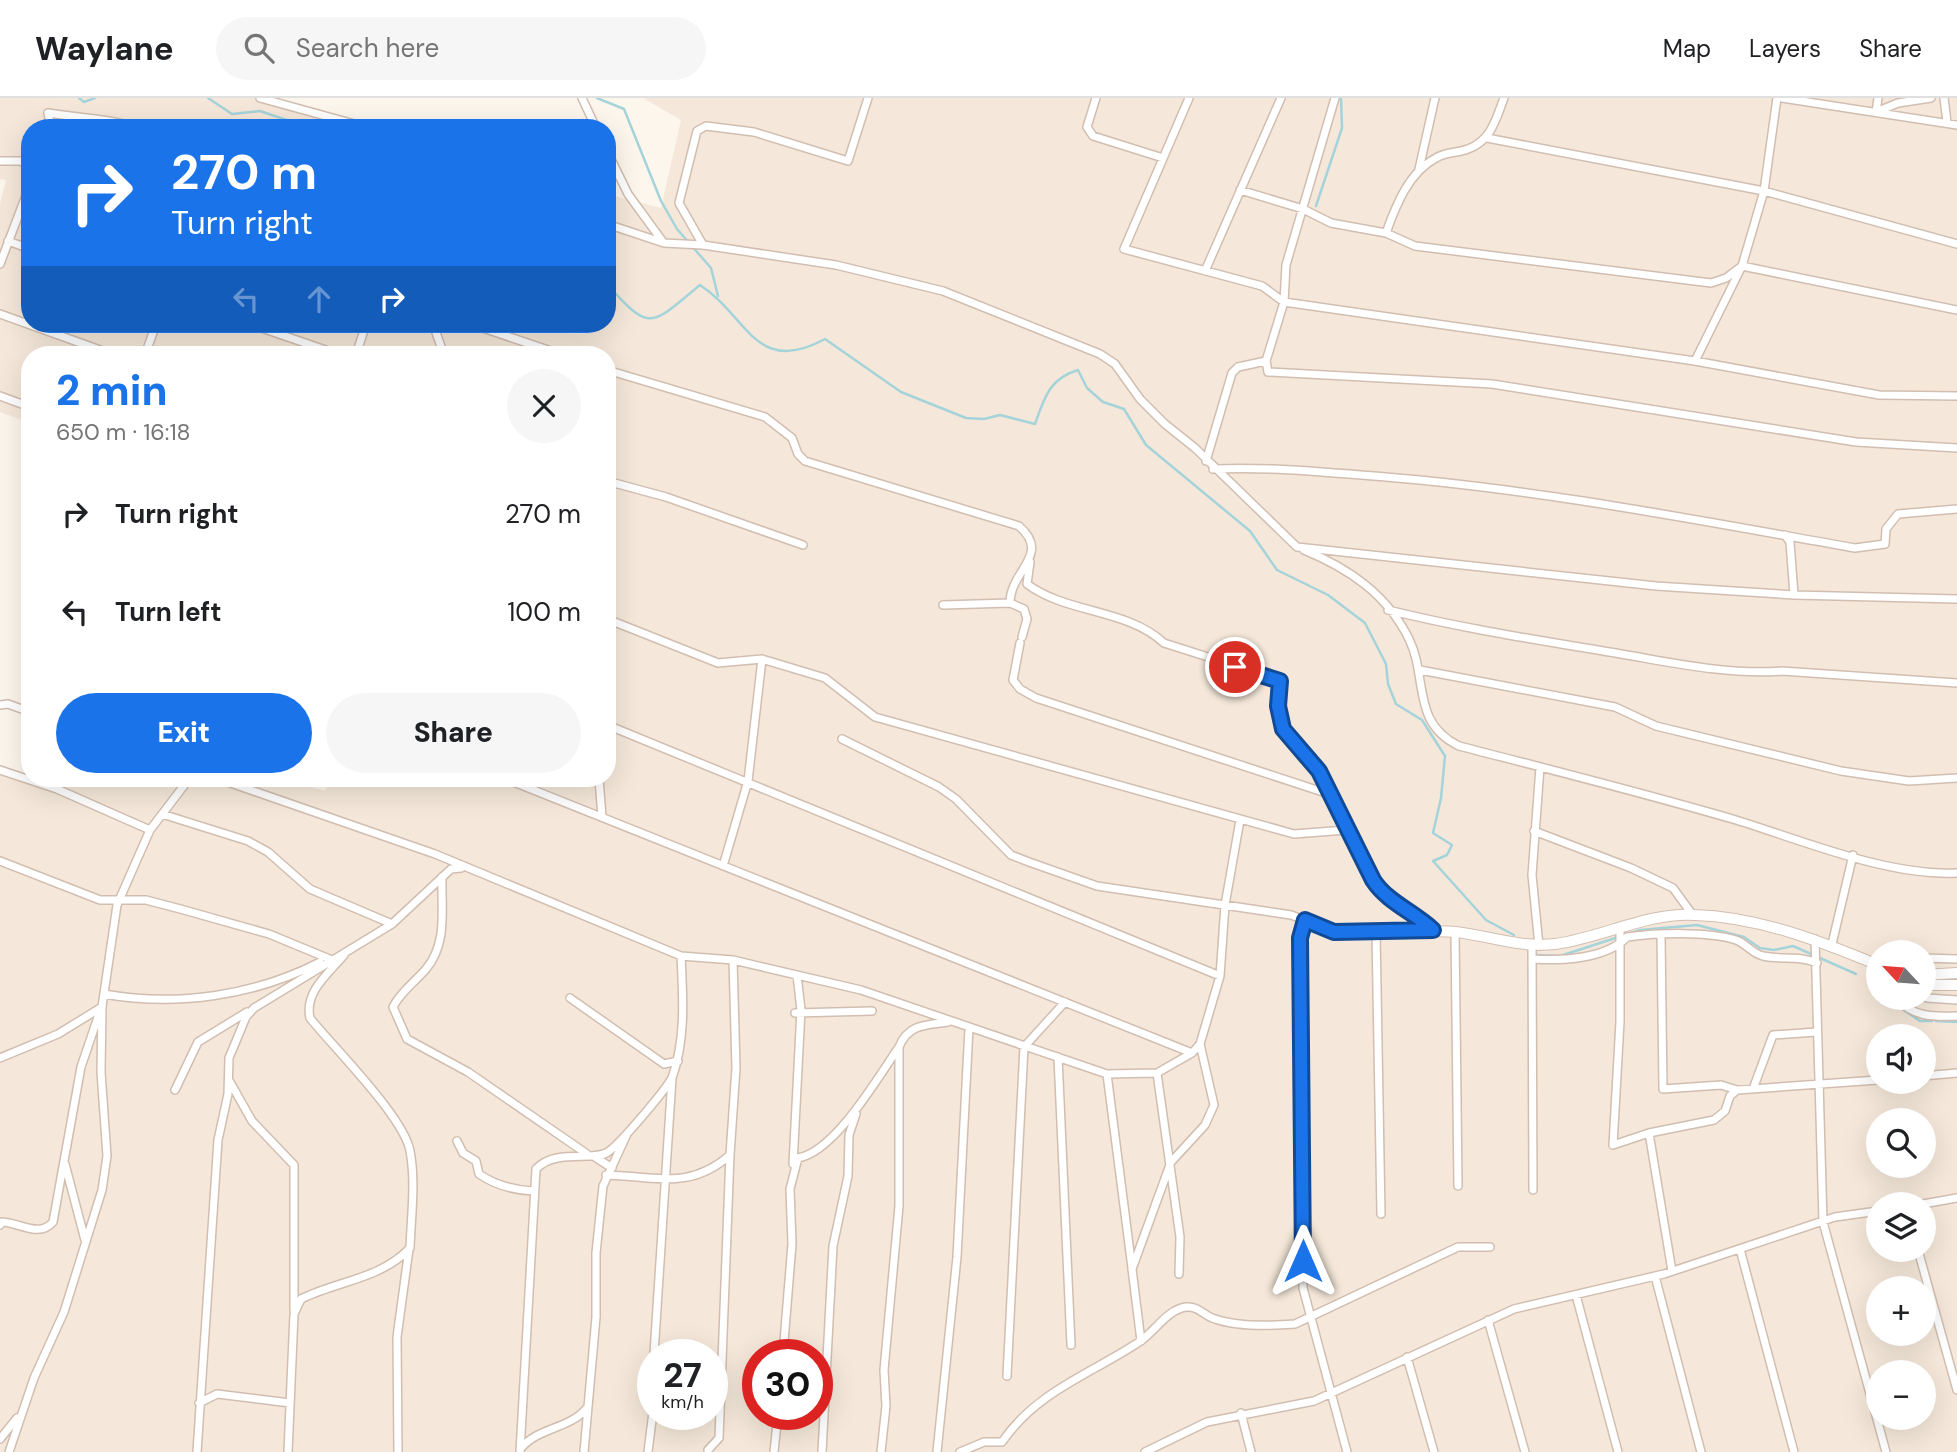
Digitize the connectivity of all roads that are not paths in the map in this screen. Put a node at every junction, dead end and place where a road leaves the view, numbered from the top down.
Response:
1 (260, 98) edge
2 (582, 98) edge
3 (868, 98) edge
4 (1096, 98) edge
5 (1189, 98) edge
6 (1281, 98) edge
7 (1335, 98) edge
8 (1435, 98) edge
9 (1504, 98) edge
10 (1779, 98) edge
11 (1878, 98) edge
12 (1931, 98) edge
13 (1944, 98) edge
14 (1876, 112) junction
15 (49, 119) edge
16 (82, 119) edge
17 (82, 119) edge
18 (104, 119) edge
19 (336, 119) edge
20 (592, 119) edge
21 (1947, 122) junction
22 (1957, 125) edge
23 (1487, 138) junction
24 (1163, 158) junction
25 (0, 161) edge
26 (21, 162) edge
27 (616, 169) edge
28 (1419, 170) junction
29 (1240, 190) junction
30 (1764, 191) junction
31 (21, 208) edge
32 (1303, 209) junction
33 (616, 227) edge
34 (1386, 233) junction
35 (8, 241) junction
36 (664, 243) junction
37 (1957, 244) edge
38 (21, 245) edge
39 (703, 245) junction
40 (0, 264) edge
41 (1742, 266) junction
42 (1205, 271) junction
43 (1284, 302) junction
44 (1957, 310) edge
45 (0, 314) edge
46 (21, 322) edge
47 (53, 333) edge
48 (276, 333) edge
49 (498, 333) edge
50 (89, 346) edge
51 (314, 346) edge
52 (536, 346) edge
53 (1695, 360) junction
54 (1266, 361) junction
55 (616, 373) edge
56 (0, 396) edge
57 (1957, 396) edge
58 (21, 404) edge
59 (1957, 448) edge
60 (1206, 461) junction
61 (1213, 469) junction
62 (616, 483) edge
63 (1957, 509) edge
64 (1785, 535) junction
65 (803, 545) dead end
66 (1297, 547) junction
67 (1030, 561) junction
68 (1794, 595) junction
69 (1957, 599) edge
70 (1010, 603) junction
71 (943, 605) dead end
72 (1388, 610) junction
73 (616, 623) edge
74 (762, 659) junction
75 (1420, 670) junction
76 (1957, 683) edge
77 (0, 705) edge
78 (21, 709) edge
79 (616, 729) edge
80 (842, 739) dead end
81 (1540, 766) junction
82 (0, 770) edge
83 (21, 777) edge
84 (1957, 778) edge
85 (748, 781) junction
86 (51, 787) edge
87 (183, 787) edge
88 (242, 787) edge
89 (526, 787) edge
90 (600, 787) edge
91 (1329, 794) junction
92 (162, 814) junction
93 (602, 817) junction
94 (1240, 820) junction
95 (1346, 830) junction
96 (150, 831) junction
97 (1534, 831) junction
98 (1853, 855) junction
99 (0, 861) edge
100 (723, 866) junction
101 (462, 868) junction
102 (1957, 873) edge
103 (442, 877) junction
104 (119, 901) junction
105 (1225, 905) junction
106 (1692, 914) junction
107 (1305, 920) junction
108 (392, 924) junction
109 (1620, 927) junction
110 (1433, 930) junction
111 (1455, 932) junction
112 (1376, 933) junction
113 (1661, 936) junction
114 (1815, 939) junction
115 (1832, 944) junction
116 (1620, 945) junction
117 (1536, 946) junction
118 (349, 950) junction
119 (681, 956) junction
120 (1936, 958) edge
121 (330, 959) junction
122 (1533, 959) junction
123 (1957, 959) edge
124 (733, 960) junction
125 (1866, 960) edge
126 (1817, 963) junction
127 (1957, 973) edge
128 (1936, 974) edge
129 (797, 975) junction
130 (1220, 976) junction
131 (1957, 985) edge
132 (1936, 986) edge
133 (104, 994) junction
134 (570, 998) dead end
135 (1936, 999) edge
136 (1957, 1000) edge
137 (1065, 1002) junction
138 (102, 1007) junction
139 (254, 1008) junction
140 (1907, 1010) edge
141 (872, 1011) dead end
142 (798, 1013) junction
143 (1957, 1016) edge
144 (952, 1022) junction
145 (969, 1028) junction
146 (1816, 1032) junction
147 (1200, 1044) junction
148 (899, 1047) junction
149 (1024, 1047) junction
150 (1192, 1053) junction
151 (1058, 1057) junction
152 (0, 1059) edge
153 (679, 1060) junction
154 (1157, 1073) junction
155 (1957, 1073) edge
156 (1107, 1074) junction
157 (1936, 1075) edge
158 (672, 1078) junction
159 (229, 1081) junction
160 (1866, 1081) edge
161 (1817, 1086) junction
162 (1753, 1089) junction
163 (174, 1090) dead end
164 (1737, 1090) junction
165 (862, 1101) junction
166 (630, 1128) junction
167 (1649, 1133) junction
168 (457, 1141) dead end
169 (591, 1155) junction
170 (730, 1156) junction
171 (63, 1158) junction
172 (1171, 1162) junction
173 (609, 1172) junction
174 (792, 1176) junction
175 (667, 1181) junction
176 (1458, 1186) dead end
177 (1533, 1190) dead end
178 (533, 1191) junction
179 (1957, 1198) edge
180 (1936, 1202) edge
181 (1866, 1213) edge
182 (1381, 1214) dead end
183 (1823, 1222) junction
184 (0, 1226) edge
185 (85, 1241) junction
186 (1490, 1247) dead end
187 (410, 1248) junction
188 (1740, 1249) junction
189 (1920, 1262) edge
190 (1132, 1269) junction
191 (1672, 1271) junction
192 (1179, 1274) dead end
193 (1655, 1276) junction
194 (1576, 1295) junction
195 (294, 1314) junction
196 (1309, 1318) junction
197 (1488, 1320) junction
198 (655, 1339) edge
199 (784, 1339) edge
200 (1140, 1341) junction
201 (1072, 1345) dead end
202 (1406, 1357) junction
203 (1006, 1376) dead end
204 (1957, 1390) edge
205 (1330, 1394) junction
206 (199, 1403) junction
207 (290, 1403) junction
208 (24, 1409) junction
209 (586, 1409) junction
210 (1241, 1413) junction
211 (651, 1430) edge
212 (776, 1430) edge
213 (719, 1438) junction
214 (0, 1439) edge
215 (520, 1450) edge
216 (708, 1450) dead end
217 (1250, 1451) edge
218 (9, 1452) edge
219 (197, 1452) edge
220 (288, 1452) edge
221 (398, 1452) edge
222 (584, 1452) edge
223 (648, 1452) edge
224 (718, 1452) edge
225 (774, 1452) edge
226 (822, 1452) edge
227 (881, 1452) edge
228 (937, 1452) edge
229 (960, 1452) edge
230 (1145, 1452) edge
231 (1347, 1452) edge
232 (1434, 1452) edge
233 (1525, 1452) edge
234 (1618, 1452) edge
235 (1701, 1452) edge
236 (1794, 1452) edge
237 (1886, 1452) edge

1 - 19 street
2 - 20 street
3 - 39 street
4 - 24 street
5 - 24 street
6 - 29 street
7 - 32 street
8 - 28 street
9 - 23 street
10 - 14 street
10 - 30 street
11 - 14 street
12 - 14 street
13 - 21 street
14 - 21 street
15 - 16 street
17 - 18 street
21 - 22 street
23 - 28 street
23 - 30 street
24 - 42 street
25 - 26 street
27 - 36 street
28 - 34 street
29 - 32 street
29 - 42 street
30 - 37 street
30 - 41 street
31 - 35 street
32 - 34 street
32 - 43 street
33 - 36 street
34 - 41 street
35 - 38 street
35 - 40 street
36 - 39 street
39 - 60 street
41 - 44 street
41 - 53 street
42 - 43 street
43 - 53 street
43 - 54 street
45 - 46 street
47 - 50 street
48 - 51 street
49 - 52 street
53 - 57 street
54 - 59 street
54 - 60 street
55 - 67 street
56 - 58 street
60 - 61 street
61 - 64 street
61 - 66 street
62 - 65 street
63 - 64 street
64 - 68 street
66 - 68 street
66 - 72 street
67 - 70 street
67 - 91 street
68 - 69 street
70 - 71 street
70 - 91 street
72 - 75 street
72 - 76 street
73 - 74 street
74 - 85 street
74 - 94 street
75 - 81 street
75 - 84 street
77 - 78 street
79 - 85 street
80 - 105 street
81 - 97 street
81 - 98 street
82 - 83 street
85 - 100 street
85 - 130 street
86 - 96 street
87 - 92 street
88 - 101 street
89 - 93 street
90 - 93 street
91 - 95 street
92 - 96 street
92 - 108 street
93 - 100 street
94 - 95 street
94 - 105 street
95 - 110 street
96 - 104 street
97 - 106 street
97 - 117 street
98 - 102 street
98 - 115 street
99 - 104 street
100 - 137 street
101 - 103 street
101 - 119 street
103 - 108 street
103 - 169 street
104 - 121 street
104 - 133 street
105 - 107 street
105 - 130 street
106 - 109 street
106 - 114 street
107 - 112 street
107 - 196 street
108 - 118 street
109 - 116 street
109 - 117 street
110 - 111 street
110 - 112 street
111 - 117 street
111 - 176 street
112 - 182 street
113 - 116 street
113 - 126 street
113 - 164 street
114 - 115 street
114 - 126 street
115 - 125 street
116 - 122 street
116 - 167 street
117 - 122 street
118 - 121 street
118 - 187 street
119 - 124 street
119 - 153 street
120 - 123 street
121 - 133 street
121 - 139 street
122 - 177 street
124 - 129 street
124 - 170 street
126 - 146 street
127 - 128 street
129 - 142 street
129 - 144 street
130 - 147 street
131 - 132 street
133 - 138 street
134 - 153 street
135 - 136 street
137 - 149 street
137 - 150 street
138 - 152 street
138 - 171 street
138 - 185 street
139 - 159 street
139 - 163 street
140 - 143 street
141 - 142 street
142 - 174 street
144 - 145 street
144 - 148 street
145 - 149 street
145 - 228 street
146 - 161 street
146 - 162 street
147 - 150 street
147 - 172 street
148 - 165 street
148 - 227 street
149 - 151 street
149 - 203 street
150 - 154 street
151 - 156 street
151 - 201 street
153 - 158 street
154 - 156 street
154 - 172 street
155 - 157 street
156 - 190 street
158 - 166 street
158 - 175 street
159 - 195 street
159 - 206 street
160 - 161 street
161 - 162 street
161 - 183 street
162 - 164 street
164 - 167 street
165 - 174 street
165 - 226 street
166 - 169 street
166 - 173 street
167 - 191 street
168 - 178 street
169 - 173 street
169 - 178 street
170 - 175 street
170 - 213 street
171 - 184 street
171 - 185 street
172 - 190 street
172 - 192 street
173 - 175 street
173 - 209 street
174 - 199 street
175 - 198 street
178 - 215 street
179 - 180 street
181 - 183 street
183 - 188 street
183 - 237 street
185 - 208 street
186 - 196 street
187 - 195 street
187 - 221 street
188 - 191 street
188 - 236 street
189 - 204 street
190 - 200 street
191 - 193 street
193 - 194 street
193 - 235 street
194 - 197 street
194 - 234 street
195 - 207 street
196 - 200 street
196 - 205 street
197 - 202 street
197 - 233 street
200 - 229 street
202 - 205 street
202 - 232 street
205 - 210 street
205 - 231 street
206 - 207 street
206 - 219 street
207 - 220 street
208 - 214 street
208 - 218 street
209 - 215 street
209 - 222 street
210 - 217 street
210 - 230 street
211 - 223 street
212 - 225 street
213 - 216 street
213 - 224 street

